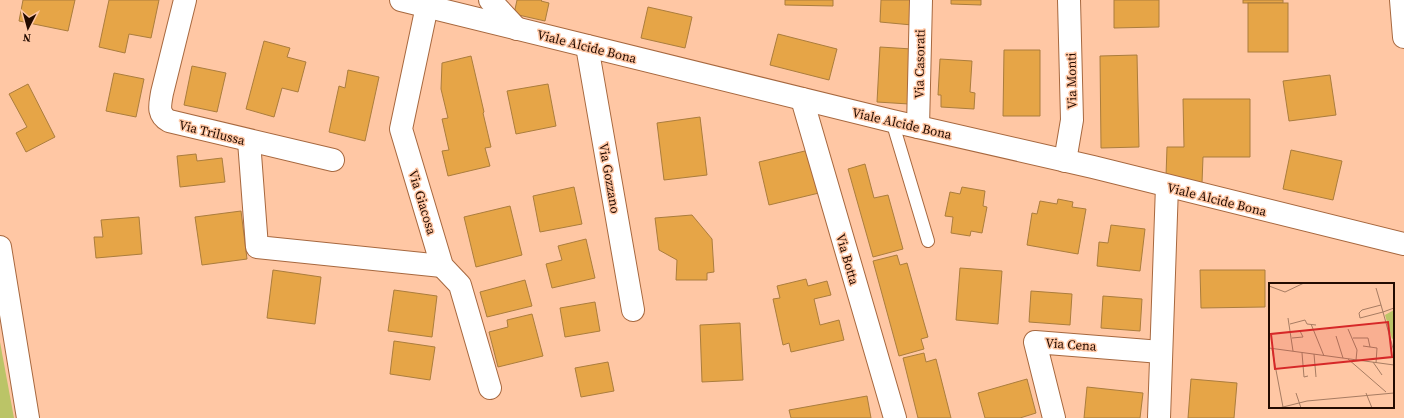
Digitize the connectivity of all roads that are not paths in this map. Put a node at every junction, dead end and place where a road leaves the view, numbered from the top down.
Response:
1 (186, 0) edge
2 (401, 0) edge
3 (490, 0) edge
4 (921, 0) edge
5 (1069, 0) edge
6 (1401, 0) edge
7 (427, 6) junction
8 (517, 29) junction
9 (1404, 37) edge
10 (587, 46) junction
11 (802, 99) junction
12 (892, 122) junction
13 (918, 127) junction
14 (249, 141) junction
15 (333, 160) dead end
16 (1065, 161) junction
17 (1167, 186) junction
18 (928, 240) dead end
19 (1404, 244) edge
20 (0, 247) edge
21 (442, 266) junction
22 (633, 310) dead end
23 (1161, 352) junction
24 (490, 388) dead end
25 (28, 418) edge
26 (894, 418) edge
27 (1054, 418) edge
28 (1159, 418) edge

1 - 14 street, Via Trilussa
2 - 7 street, Viale Alcide Bona
3 - 8 street
4 - 13 street, Via Casorati
5 - 16 street, Via Monti
6 - 9 street
7 - 8 street, Viale Alcide Bona
7 - 21 street, Via Giacosa
8 - 10 street, Viale Alcide Bona
10 - 11 street, Viale Alcide Bona
10 - 22 street, Via Gozzano
11 - 12 street, Viale Alcide Bona
11 - 26 street, Via Botta
12 - 13 street, Viale Alcide Bona
12 - 18 lane
13 - 16 street, Viale Alcide Bona
14 - 15 street, Via Trilussa
14 - 21 street
16 - 17 street, Viale Alcide Bona
17 - 19 street, Viale Alcide Bona
17 - 23 street
20 - 25 street
21 - 24 street, Via Giacosa
23 - 27 street, Via Cena
23 - 28 street

